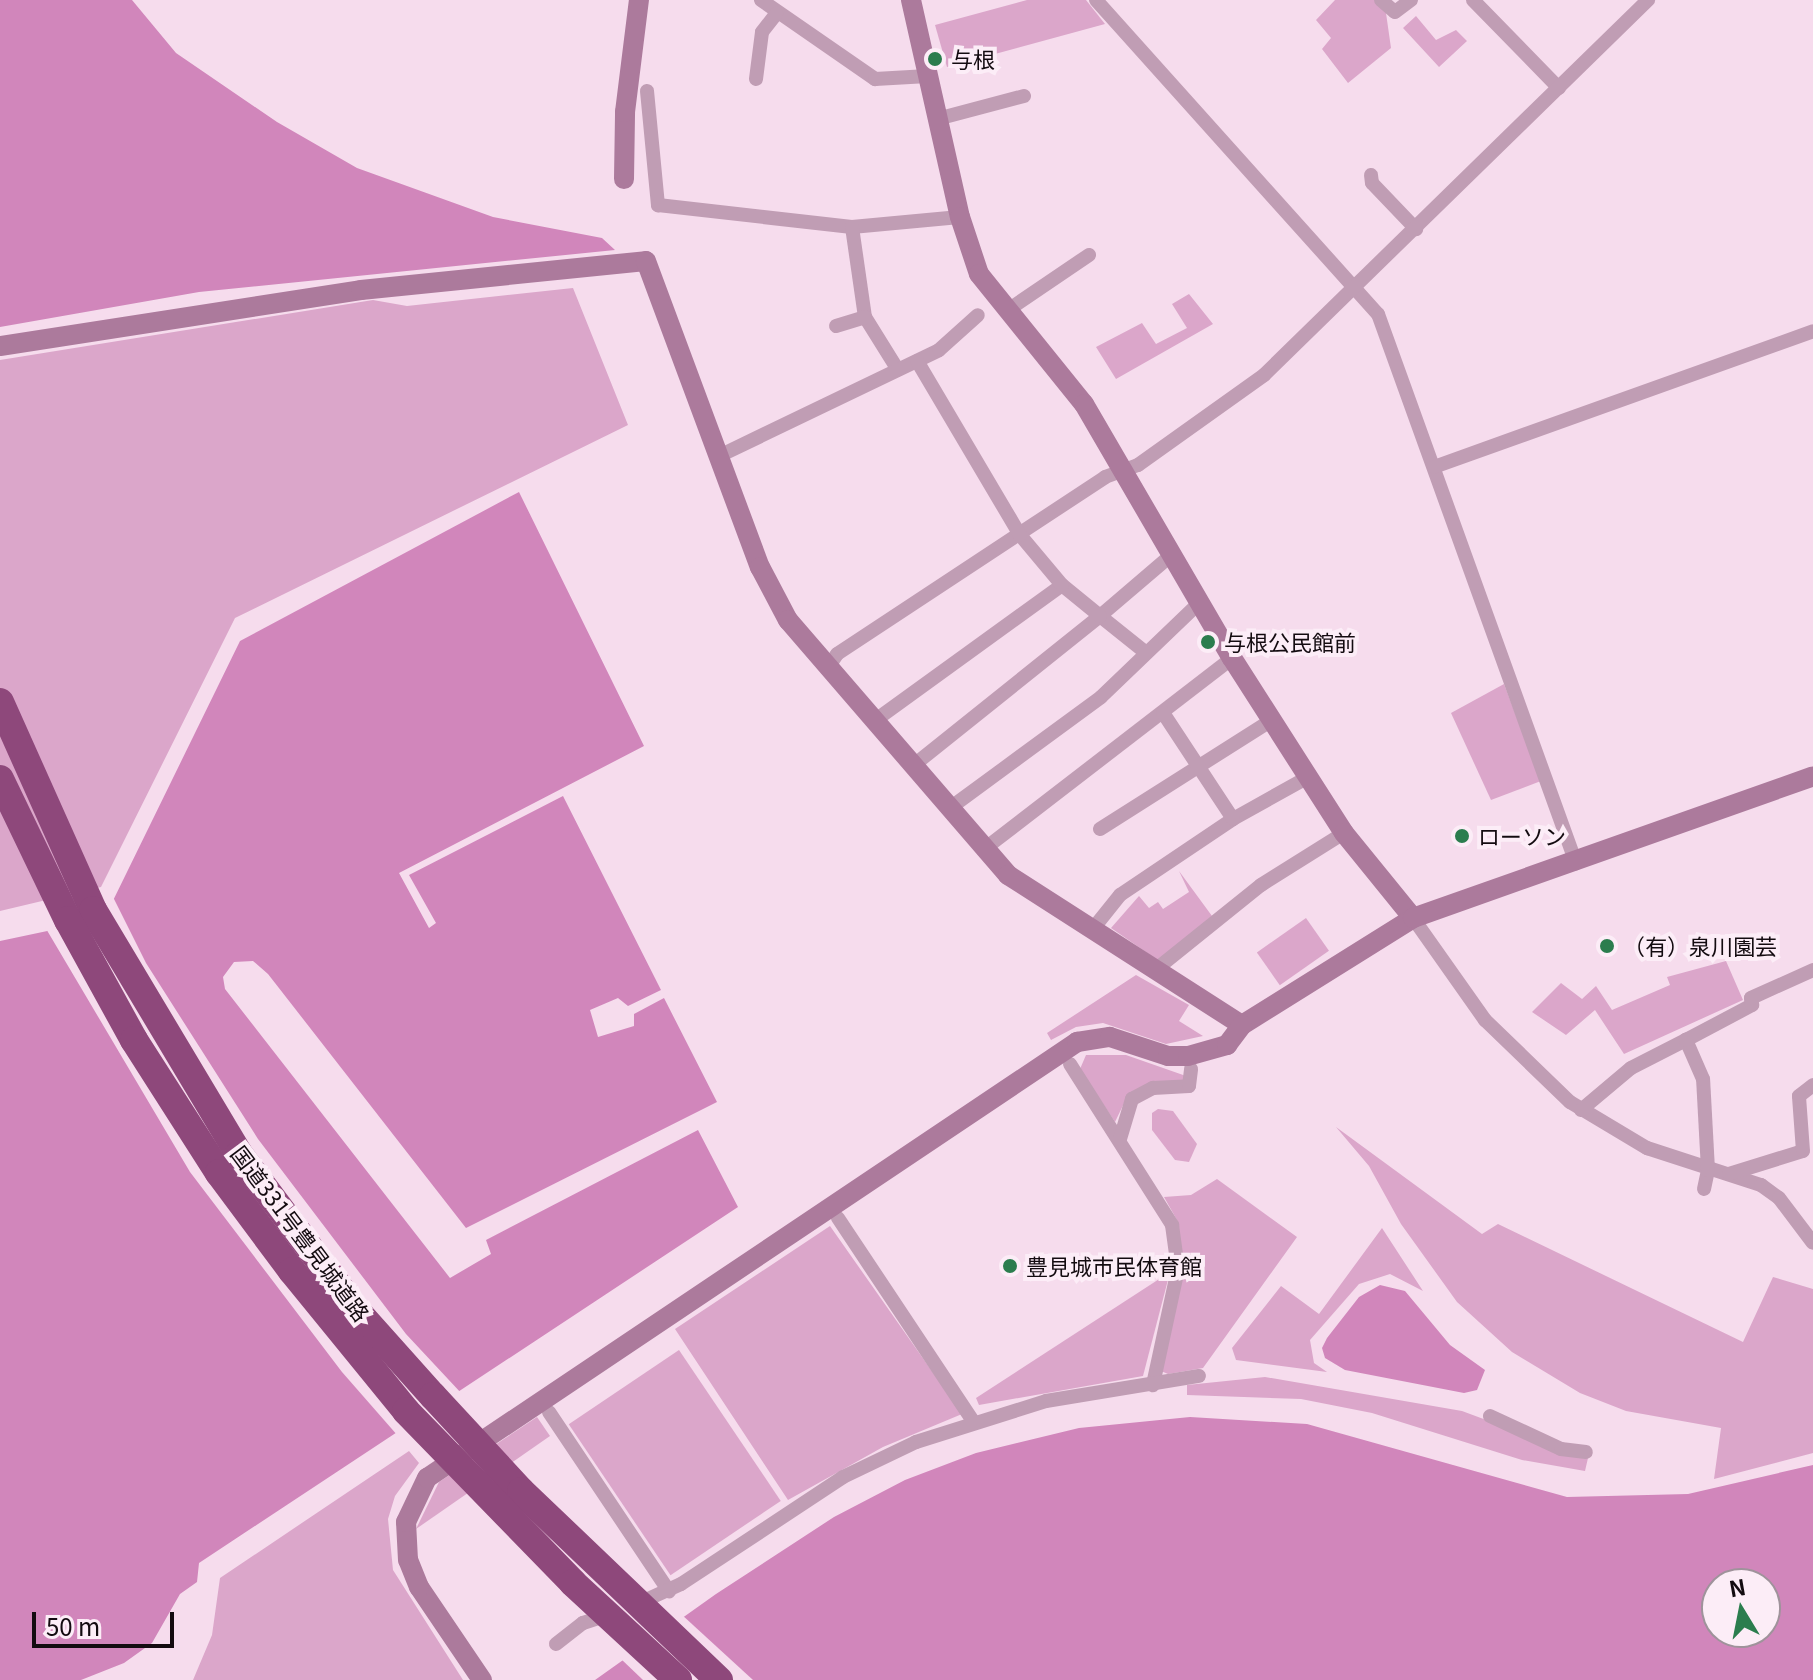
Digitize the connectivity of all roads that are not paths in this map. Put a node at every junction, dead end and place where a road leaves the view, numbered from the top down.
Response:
1 (639, 0) edge
2 (761, 0) edge
3 (1096, 0) edge
4 (1381, 0) edge
5 (1411, 0) edge
6 (1473, 0) edge
7 (1648, 0) edge
8 (916, 5) edge
9 (776, 14) junction
10 (928, 76) junction
11 (756, 79) dead end
12 (1559, 88) junction
13 (647, 91) dead end
14 (1024, 96) dead end
15 (937, 119) junction
16 (1371, 175) dead end
17 (624, 179) dead end
18 (960, 217) junction
19 (852, 227) junction
20 (1416, 229) junction
21 (1089, 255) dead end
22 (1356, 287) junction
23 (1008, 310) junction
24 (978, 315) dead end
25 (865, 317) junction
26 (836, 326) dead end
27 (1813, 331) edge
28 (0, 346) edge
29 (917, 361) junction
30 (898, 370) junction
31 (717, 457) junction
32 (1434, 467) junction
33 (1124, 472) junction
34 (1020, 535) junction
35 (1169, 557) junction
36 (1062, 585) junction
37 (1198, 604) junction
38 (1100, 616) junction
39 (1145, 652) junction
40 (1232, 658) junction
41 (827, 669) junction
42 (0, 702) edge
43 (1163, 713) junction
44 (877, 719) junction
45 (1273, 719) junction
46 (914, 765) junction
47 (1198, 765) junction
48 (1813, 776) edge
49 (1308, 777) junction
50 (0, 779) edge
51 (950, 808) junction
52 (1233, 819) junction
53 (1100, 829) dead end
54 (1344, 833) junction
55 (983, 850) junction
56 (1576, 863) junction
57 (1413, 918) junction
58 (1092, 930) junction
59 (1813, 970) edge
60 (1154, 971) junction
61 (1242, 1025) junction
62 (1686, 1040) junction
63 (1070, 1064) dead end
64 (1191, 1069) dead end
65 (1813, 1085) edge
66 (1581, 1110) junction
67 (1120, 1139) junction
68 (1708, 1170) junction
69 (1729, 1174) junction
70 (1704, 1189) dead end
71 (838, 1218) dead end
72 (1813, 1243) edge
73 (1199, 1376) dead end
74 (1153, 1385) junction
75 (549, 1412) dead end
76 (1490, 1416) dead end
77 (973, 1421) junction
78 (1586, 1452) dead end
79 (669, 1591) junction
80 (556, 1644) dead end
81 (482, 1680) edge
82 (678, 1680) edge
83 (719, 1680) edge

1 - 17 street
2 - 9 street
3 - 22 street
4 - 5 street
6 - 12 street
7 - 12 street
8 - 10 street
9 - 10 street
9 - 11 street
10 - 15 street
12 - 20 street
13 - 19 street
14 - 15 street
15 - 18 street
16 - 20 street
18 - 19 street
18 - 23 street
19 - 25 street
20 - 22 street
21 - 23 street
22 - 32 street
22 - 33 street
23 - 33 street
24 - 29 street
25 - 26 street
25 - 30 street
27 - 32 street
28 - 31 street
29 - 30 street
29 - 34 street
30 - 31 street
31 - 41 street
32 - 56 street
33 - 34 street
33 - 35 street
34 - 36 street
34 - 41 street
35 - 37 street
35 - 38 street
36 - 38 street
36 - 44 street
37 - 39 street
37 - 40 street
38 - 39 street
38 - 46 street
39 - 51 street
40 - 43 street
40 - 45 street
41 - 44 street
42 - 83 highway, 国道331号豊見城道路, bridge
43 - 47 street
43 - 55 street
44 - 46 street
45 - 47 street
45 - 49 street
46 - 51 street
47 - 52 street
47 - 53 street
48 - 56 street
49 - 52 street
49 - 54 street
50 - 82 highway, 国道331号豊見城道路, bridge
51 - 55 street
52 - 58 street
54 - 57 street
54 - 60 street
55 - 58 street
56 - 57 street
57 - 61 street
57 - 66 street
58 - 60 street
59 - 62 street
60 - 61 street
61 - 81 street
62 - 66 street
62 - 68 street
63 - 67 street
64 - 67 street
65 - 69 street
66 - 68 street
67 - 74 street
68 - 69 street
68 - 70 street
69 - 72 street
71 - 77 street
73 - 74 street
74 - 77 street
75 - 79 street
76 - 78 street
77 - 79 street
79 - 80 street

